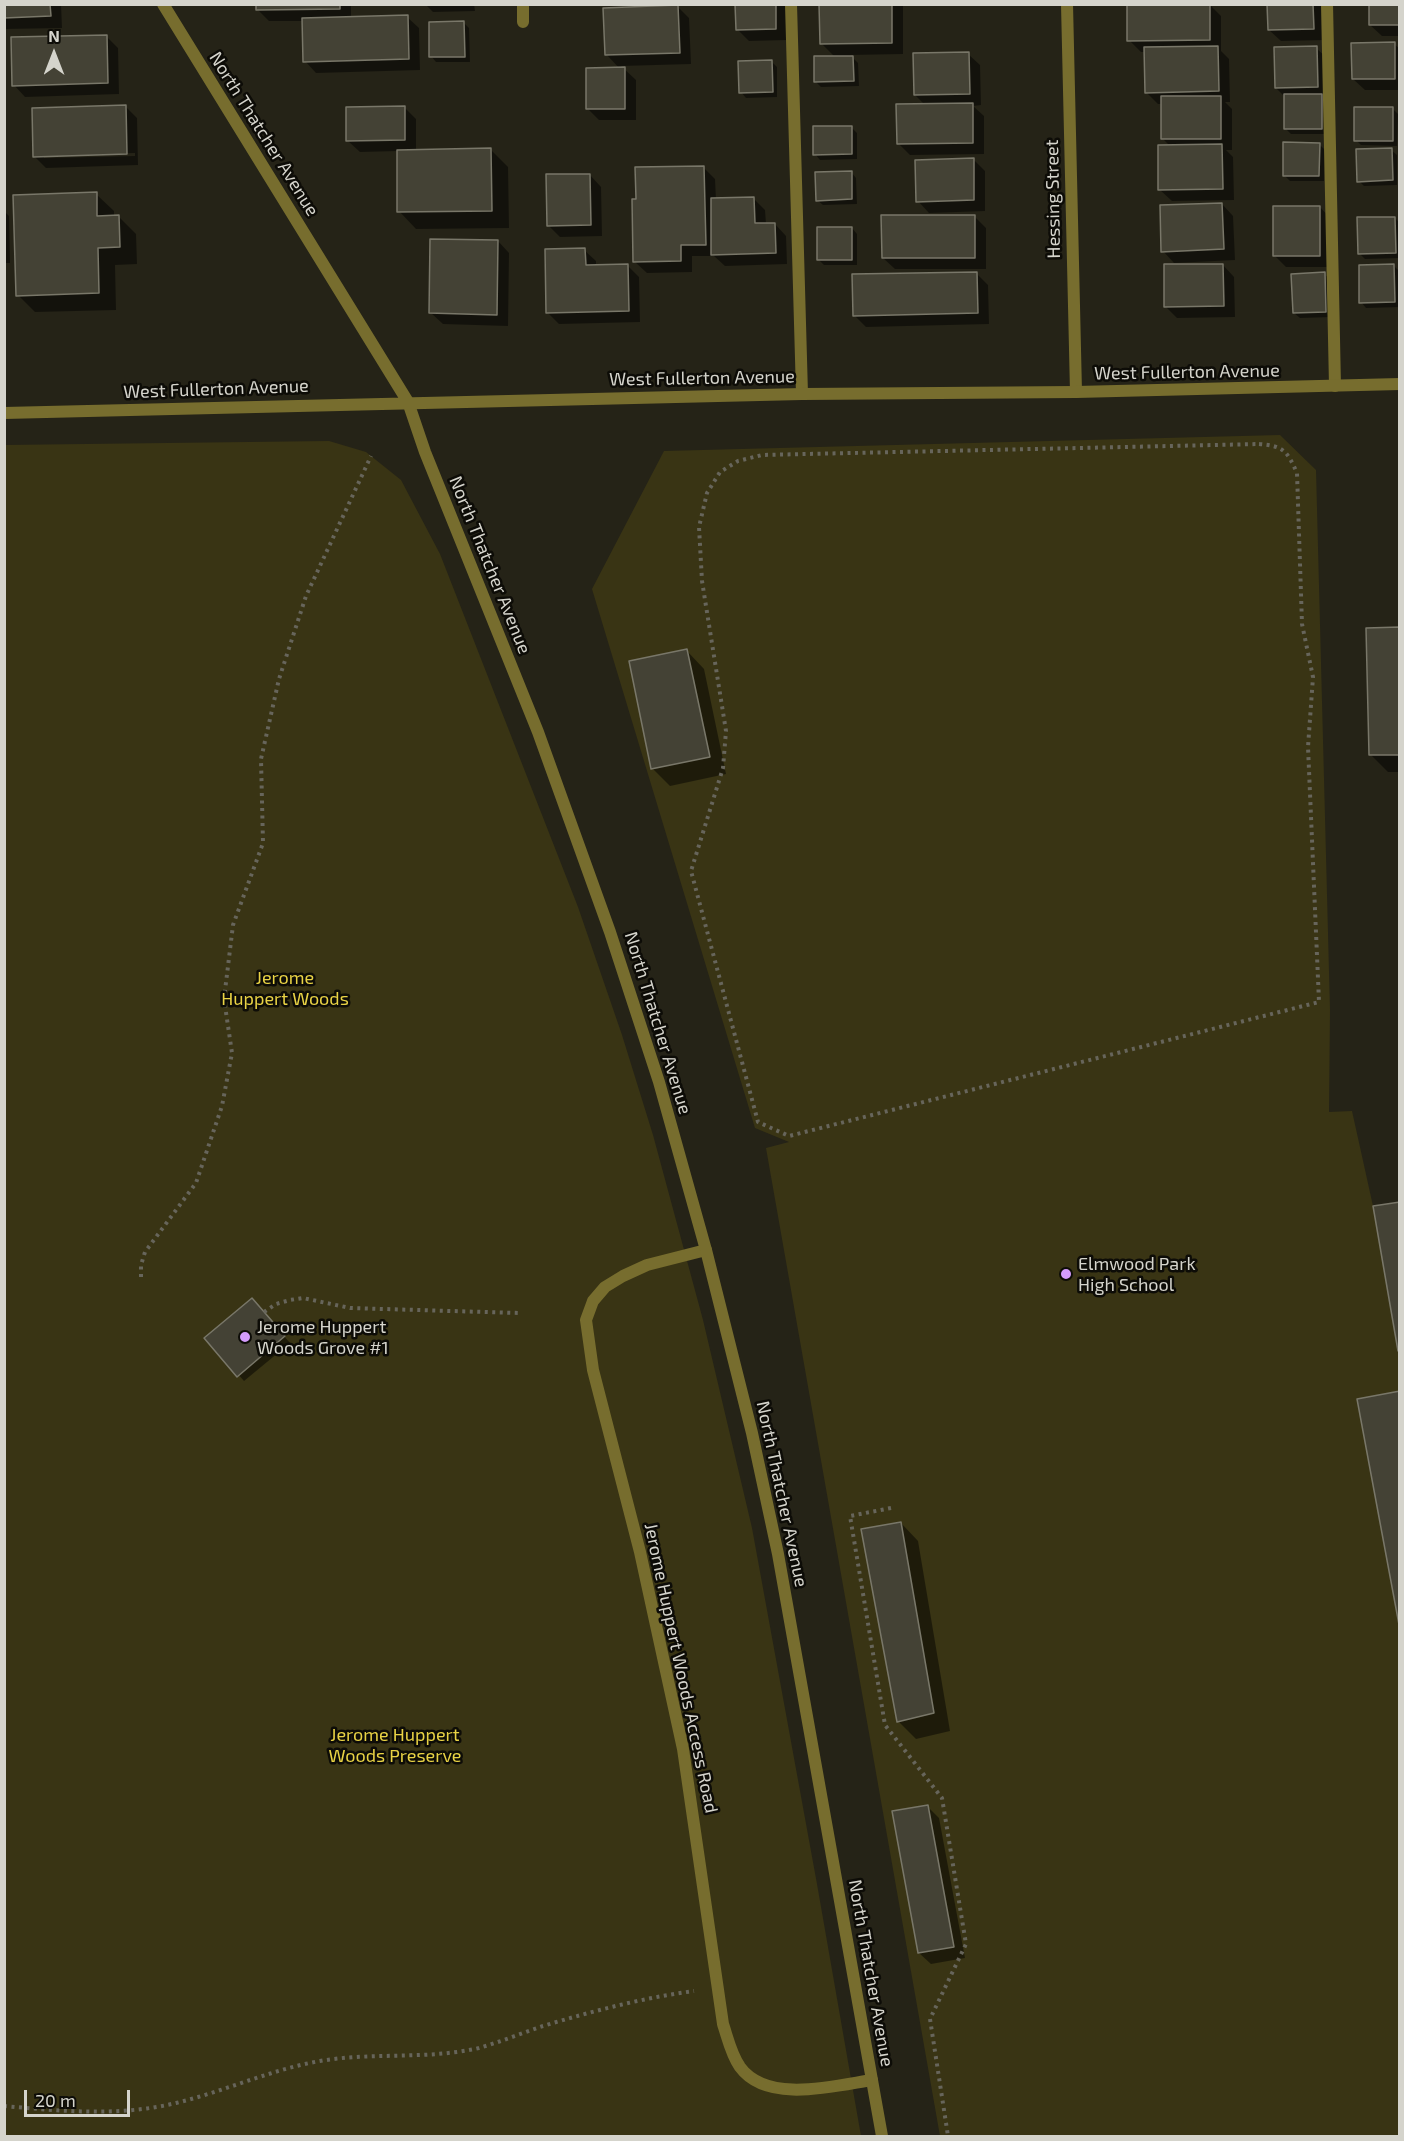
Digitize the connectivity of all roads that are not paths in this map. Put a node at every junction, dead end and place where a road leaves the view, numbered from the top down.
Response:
1 (163, 4) edge
2 (523, 4) edge
3 (791, 4) edge
4 (1066, 4) edge
5 (1327, 4) edge
6 (523, 22) dead end
7 (1400, 384) edge
8 (1335, 386) junction
9 (1076, 392) junction
10 (802, 394) junction
11 (408, 402) junction
12 (4, 412) edge
13 (706, 1250) junction
14 (872, 2080) junction
15 (882, 2136) edge

1 - 11 street, North Thatcher Avenue
2 - 6 street
3 - 10 street
4 - 9 street, Hessing Street
5 - 8 street
7 - 8 street, West Fullerton Avenue
8 - 9 street, West Fullerton Avenue
9 - 10 street, West Fullerton Avenue
10 - 11 street, West Fullerton Avenue
11 - 12 street, West Fullerton Avenue
11 - 13 street, North Thatcher Avenue
13 - 14 street, North Thatcher Avenue
13 - 14 street, Jerome Huppert Woods Access Road
14 - 15 street, North Thatcher Avenue

